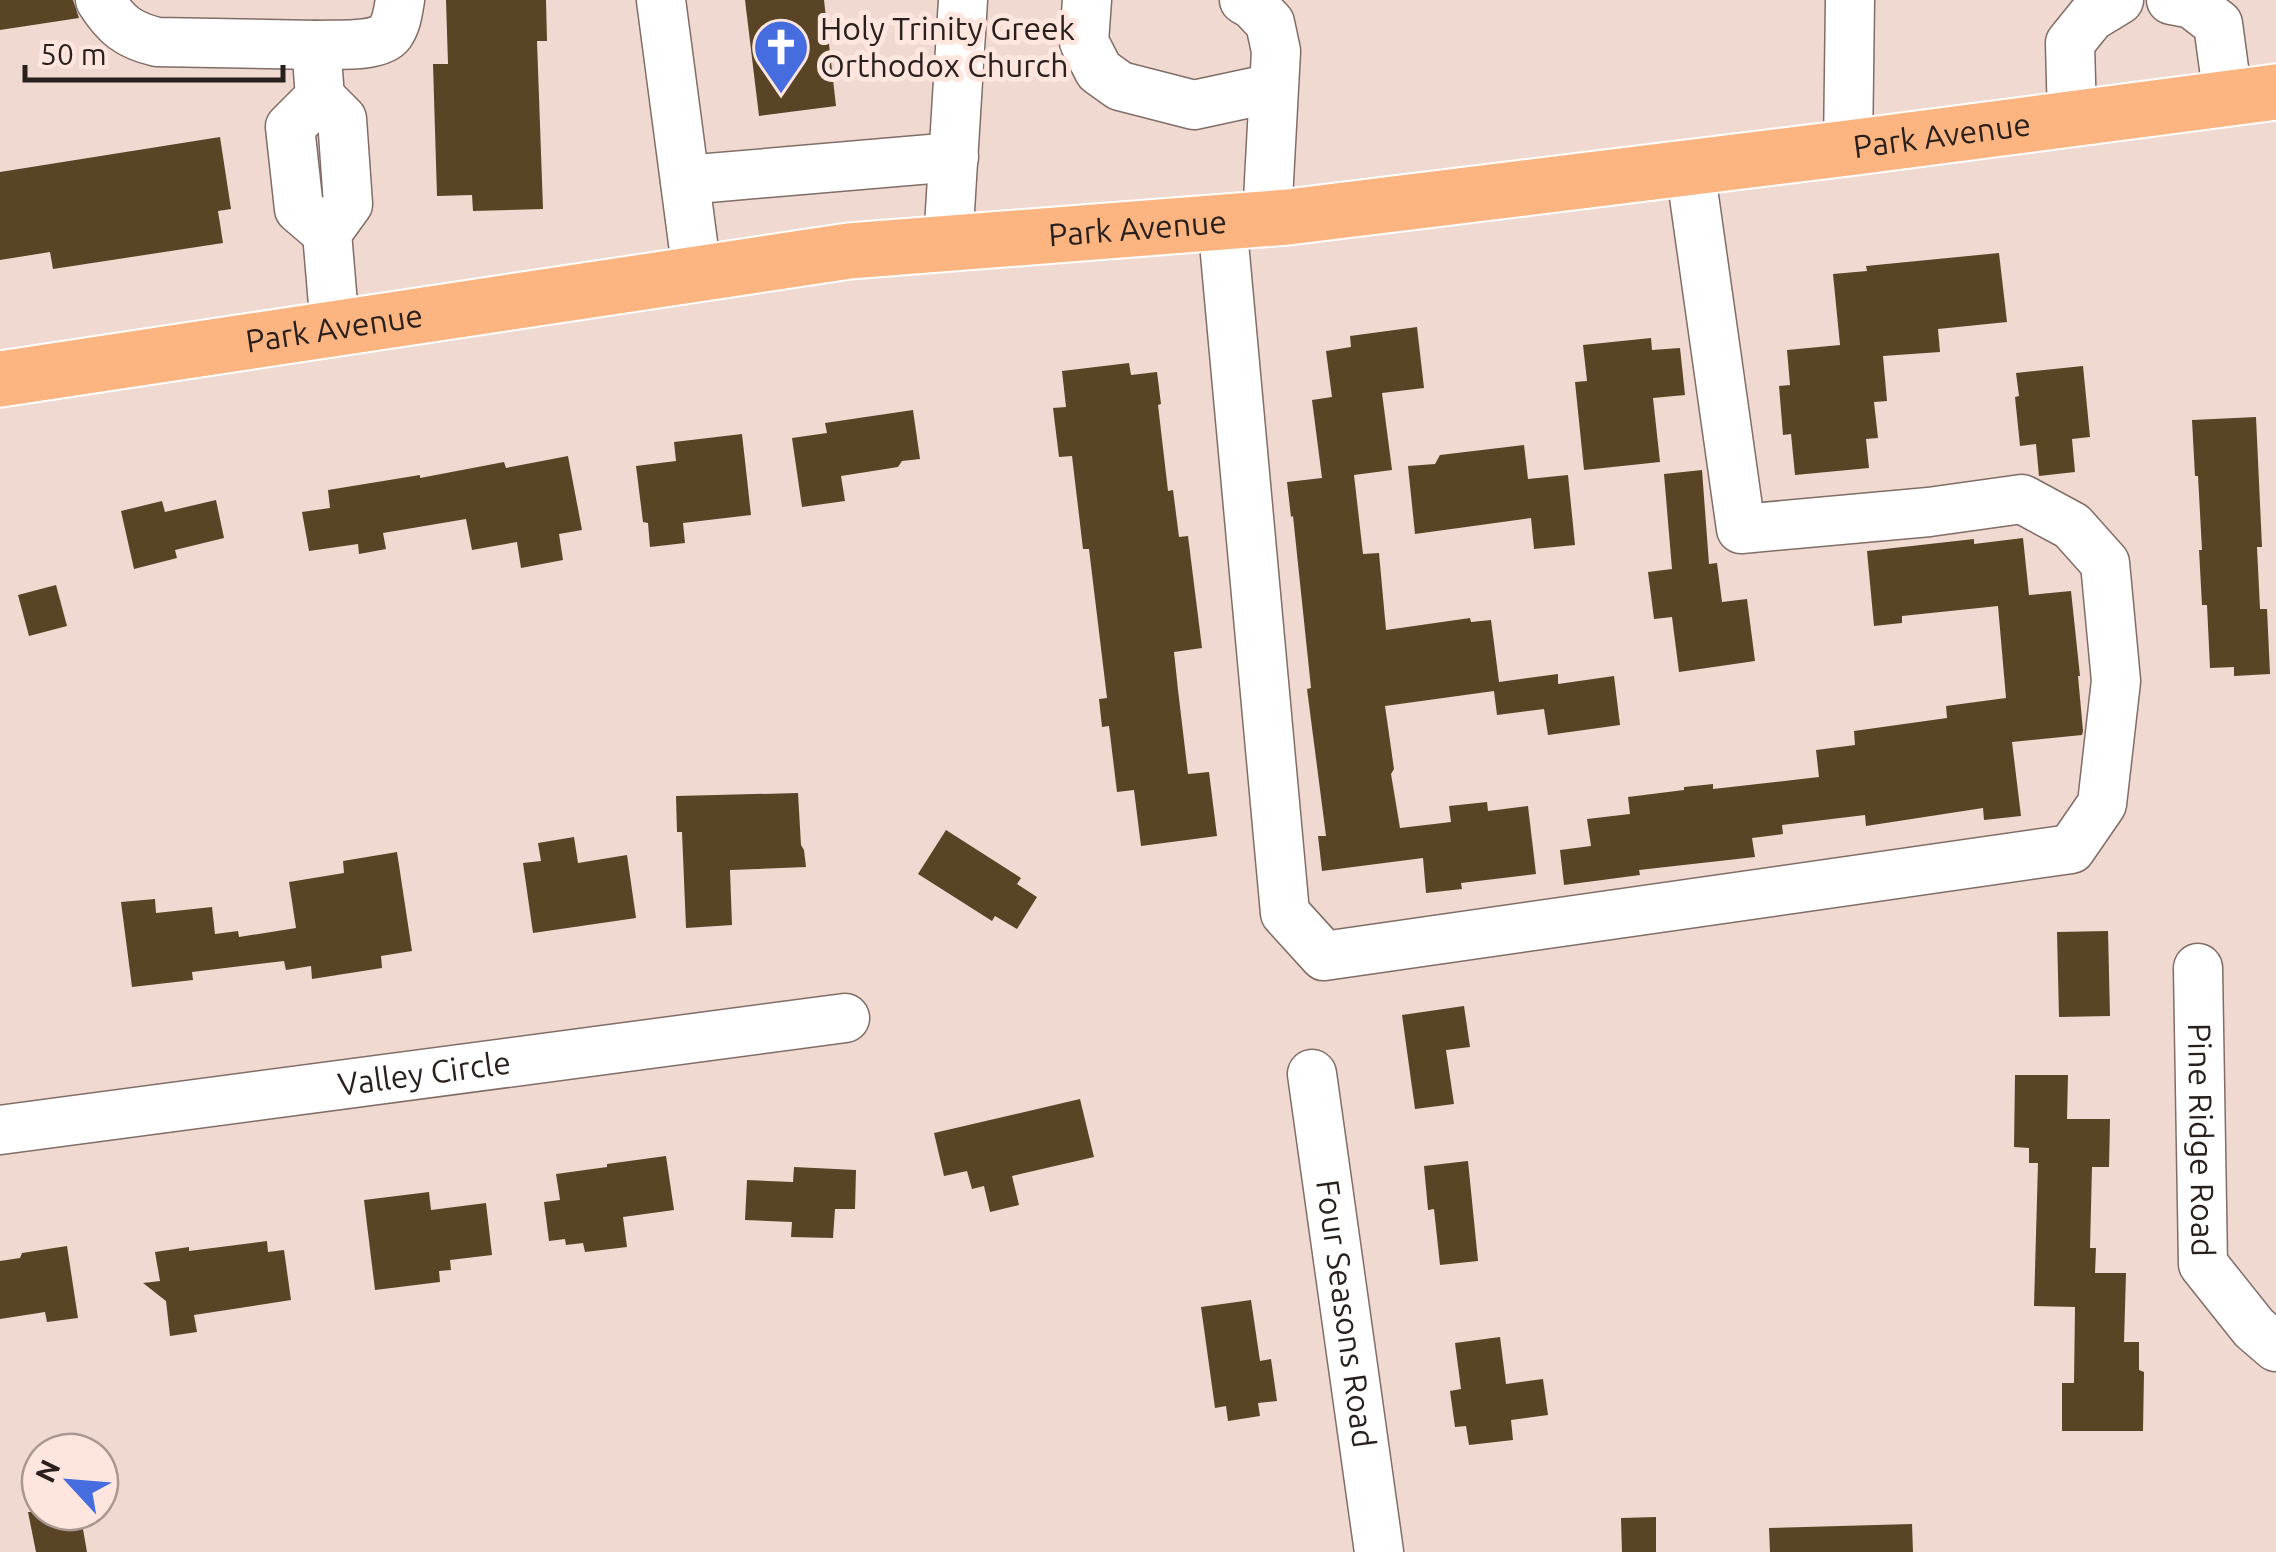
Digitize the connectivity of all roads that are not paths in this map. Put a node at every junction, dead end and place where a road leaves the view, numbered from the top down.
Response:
1 (100, 0) edge
2 (400, 0) edge
3 (661, 0) edge
4 (963, 0) edge
5 (1087, 0) edge
6 (1244, 0) edge
7 (1850, 0) edge
8 (2120, 0) edge
9 (2177, 0) edge
10 (316, 45) junction
11 (1273, 88) junction
12 (2252, 95) edge
13 (2072, 118) junction
14 (1848, 148) junction
15 (954, 157) junction
16 (1690, 168) junction
17 (685, 180) junction
18 (1244, 220) junction
19 (948, 243) junction
20 (697, 274) junction
21 (335, 328) junction
22 (0, 379) edge
23 (2198, 968) dead end
24 (845, 1018) dead end
25 (1312, 1074) dead end
26 (0, 1130) edge
27 (2276, 1347) edge
28 (1380, 1552) edge

1 - 10 street
2 - 10 street
3 - 17 street
4 - 15 street
5 - 11 street
6 - 11 street
7 - 14 street
8 - 13 street
9 - 12 street
10 - 21 street
11 - 18 street
12 - 13 main road, Park Avenue
13 - 14 main road, Park Avenue
14 - 16 main road, Park Avenue
15 - 17 street
15 - 19 street
16 - 18 main road, Park Avenue
16 - 18 street
17 - 20 street
18 - 19 main road, Park Avenue
19 - 20 main road, Park Avenue
20 - 21 main road, Park Avenue
21 - 22 main road, Park Avenue
23 - 27 street, Pine Ridge Road
24 - 26 street, Valley Circle
25 - 28 street, Four Seasons Road

